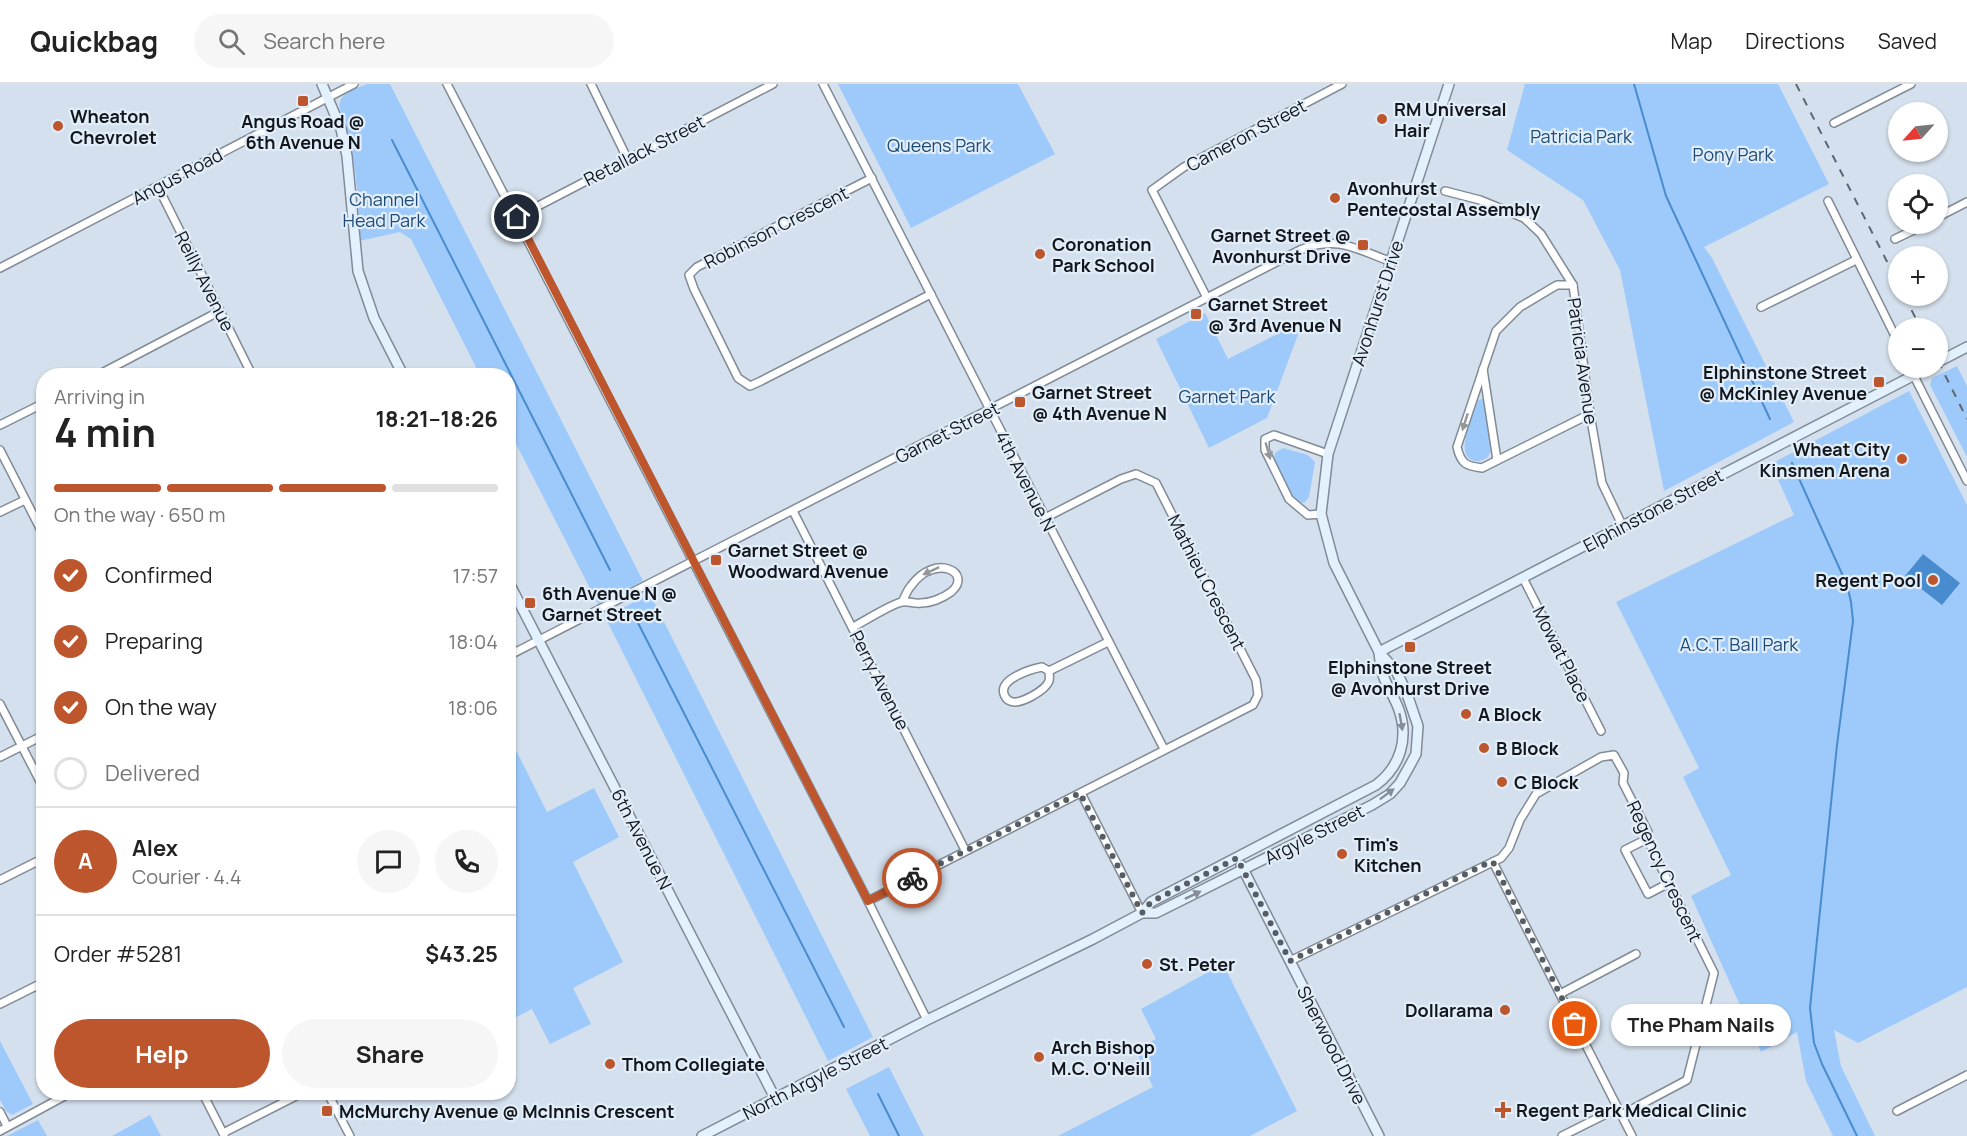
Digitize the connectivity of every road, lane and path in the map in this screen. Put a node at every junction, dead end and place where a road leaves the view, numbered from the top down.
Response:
1 (322, 84) edge
2 (354, 84) edge
3 (447, 84) edge
4 (591, 84) edge
5 (772, 84) edge
6 (823, 84) edge
7 (1342, 84) edge
8 (1449, 84) edge
9 (1911, 84) edge
10 (328, 97) junction
11 (1834, 123) dead end
12 (627, 158) junction
13 (872, 178) junction
14 (158, 186) junction
15 (1445, 191) dead end
16 (1828, 201) dead end
17 (1967, 202) edge
18 (1948, 212) edge
19 (517, 217) junction
20 (1905, 234) edge
21 (1895, 239) dead end
22 (1856, 260) junction
23 (1392, 262) junction
24 (0, 268) edge
25 (1573, 285) junction
26 (930, 294) junction
27 (1207, 298) junction
28 (1761, 307) dead end
29 (220, 311) junction
30 (1888, 323) edge
31 (1967, 347) edge
32 (1948, 357) edge
33 (1483, 367) junction
34 (111, 368) edge
35 (248, 368) edge
36 (399, 368) edge
37 (1899, 378) edge
38 (1916, 378) edge
39 (36, 407) edge
40 (989, 410) junction
41 (1590, 414) junction
42 (0, 425) edge
43 (0, 450) edge
44 (1328, 454) junction
45 (1497, 460) junction
46 (1967, 481) edge
47 (25, 500) junction
48 (793, 511) junction
49 (0, 512) edge
50 (1321, 514) junction
51 (1045, 518) junction
52 (36, 521) edge
53 (1623, 527) junction
54 (692, 561) junction
55 (1523, 578) junction
56 (516, 596) edge
57 (902, 602) junction
58 (853, 627) junction
59 (539, 640) junction
60 (1108, 642) junction
61 (516, 652) edge
62 (1380, 652) junction
63 (1050, 671) junction
64 (0, 704) edge
65 (1601, 731) dead end
66 (36, 739) edge
67 (21, 746) junction
68 (1164, 749) junction
69 (1400, 754) joint
70 (0, 757) edge
71 (1409, 767) joint
72 (36, 774) edge
73 (1080, 793) junction
74 (1647, 839) junction
75 (965, 850) junction
76 (1237, 858) junction
77 (36, 862) edge
78 (1493, 862) junction
79 (1243, 870) junction
80 (0, 880) edge
81 (1669, 883) junction
82 (868, 901) junction
83 (1142, 913) junction
84 (1636, 954) dead end
85 (1290, 961) junction
86 (36, 986) edge
87 (1560, 994) junction
88 (0, 1004) edge
89 (927, 1020) junction
90 (1967, 1075) edge
91 (775, 1098) junction
92 (57, 1100) edge
93 (206, 1100) edge
94 (289, 1100) edge
95 (331, 1100) edge
96 (1897, 1111) dead end
97 (0, 1112) edge
98 (1619, 1112) junction
99 (7, 1126) junction
100 (0, 1131) edge
101 (224, 1134) edge
102 (350, 1136) edge
103 (702, 1136) edge
104 (1379, 1136) edge
105 (1562, 1136) edge
106 (1632, 1136) edge

1 - 10 street
2 - 10 street, Angus Road
3 - 19 street
4 - 12 street
5 - 12 street, Retallack Street
6 - 13 street, 4th Avenue N
7 - 27 street, Cameron Street
8 - 23 street, Avonhurst Drive
9 - 11 street
10 - 14 street, Angus Road
10 - 36 street
12 - 19 street, Retallack Street
13 - 26 street, 4th Avenue N
13 - 26 street, Robinson Crescent
14 - 24 street, Angus Road
14 - 29 street, Reilly Avenue
15 - 25 street, Patricia Avenue
16 - 22 street
17 - 18 street
19 - 54 street
20 - 21 street
22 - 28 street
22 - 30 street
23 - 27 street, Garnet Street
23 - 44 street, Avonhurst Drive
25 - 33 street
25 - 41 street, Patricia Avenue
26 - 40 street, 4th Avenue N
27 - 40 street, Garnet Street
29 - 34 street
29 - 35 street, Reilly Avenue
31 - 32 street
33 - 45 street
33 -> 45 street
37 - 53 street, Elphinstone Street
38 - 46 street
39 - 42 street
40 - 48 street, Garnet Street
40 - 51 street, 4th Avenue N
41 - 45 street
41 - 53 street, Patricia Avenue
43 - 47 street
44 - 50 street, Avonhurst Drive
44 -> 50 street
47 - 49 street
47 - 52 street
48 - 54 street, Garnet Street
48 - 58 street, Perry Avenue
50 - 62 street, Avonhurst Drive
51 - 60 street, 4th Avenue N
51 - 68 street, Mathieu Crescent
53 - 55 street, Elphinstone Street
54 - 59 street, Garnet Street
54 - 82 street
55 - 62 street, Elphinstone Street
55 - 65 street, Mowat Place
56 - 59 street, 6th Avenue N
57 -> 57 street
57 - 58 street
58 - 75 street, Perry Avenue
59 - 61 street, Garnet Street
59 - 91 street, 6th Avenue N
60 - 63 street
60 - 68 street, 4th Avenue N
62 -> 69 street, Avonhurst Drive
62 - 71 street, Avonhurst Drive
63 - 63 street
64 - 67 street
66 - 67 street
67 - 70 street
67 - 72 street
68 - 73 street
69 - 76 street, Argyle Street
79 -> 71 street, Argyle Street
73 - 75 street
73 - 83 street
74 - 78 street, Regency Crescent
74 - 81 street, Regency Crescent
74 - 81 street
75 - 82 street
76 - 79 street, Sherwood Drive
76 - 83 street, Argyle Street
77 - 80 street
78 - 85 street
78 - 87 street
83 -> 79 street, Argyle Street
79 - 85 street, Sherwood Drive
81 - 98 street, Regency Crescent
82 - 89 street
83 - 89 street, Argyle Street
84 - 87 street
85 - 104 street, Sherwood Drive
86 - 88 street
87 - 98 street
89 - 91 street, North Argyle Street
90 - 96 street
91 - 103 street, North Argyle Street
92 - 99 street
93 - 101 street
94 - 101 street
95 - 102 street
97 - 99 street
98 - 105 street, Regency Crescent
98 - 106 street
99 - 100 street

